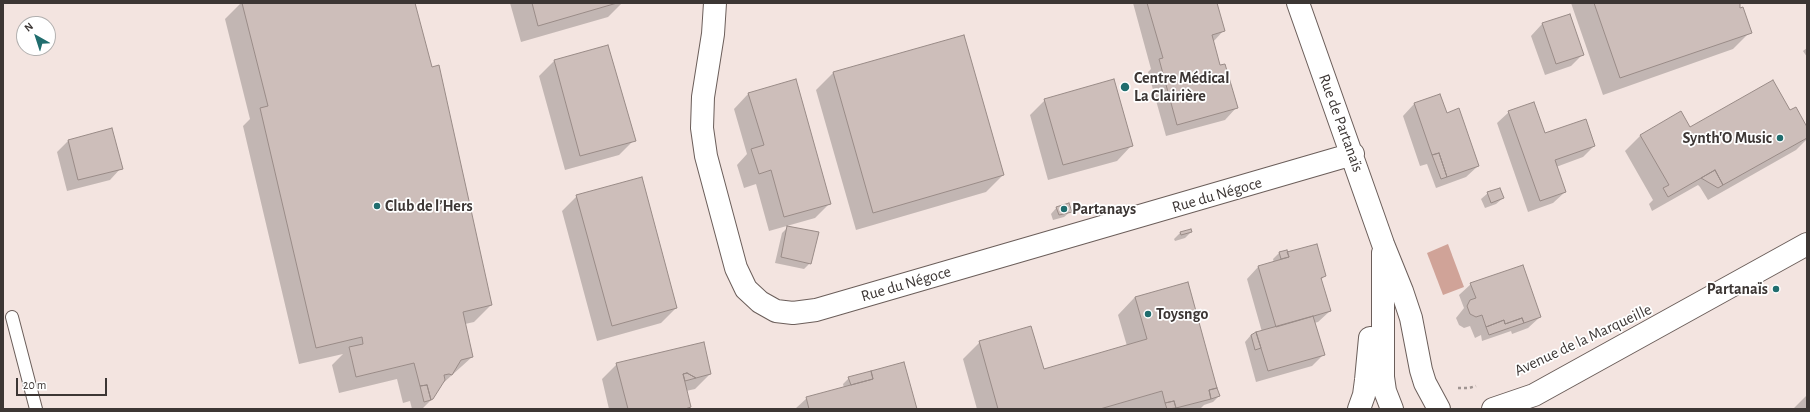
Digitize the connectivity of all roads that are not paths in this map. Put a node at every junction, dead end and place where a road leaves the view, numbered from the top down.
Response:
1 (715, 3) edge
2 (1298, 3) edge
3 (1353, 154) junction
4 (1383, 244) junction
5 (1807, 244) edge
6 (1382, 286) junction
7 (12, 317) dead end
8 (36, 409) edge
9 (1359, 409) edge
10 (1392, 409) edge
11 (1439, 409) edge
12 (1493, 409) edge

1 - 3 street, Rue du Négoce
2 - 3 street, Rue de Partanaïs
3 - 4 street, Rue de Partanaïs
4 - 6 street, Rue de Partanaïs
4 - 11 street, Rue de Partanaïs
5 - 12 street, Avenue de la Marqueille
6 - 9 street, Rue de Partanaïs
6 - 10 street, Rue de Partanaïs
7 - 8 lane

